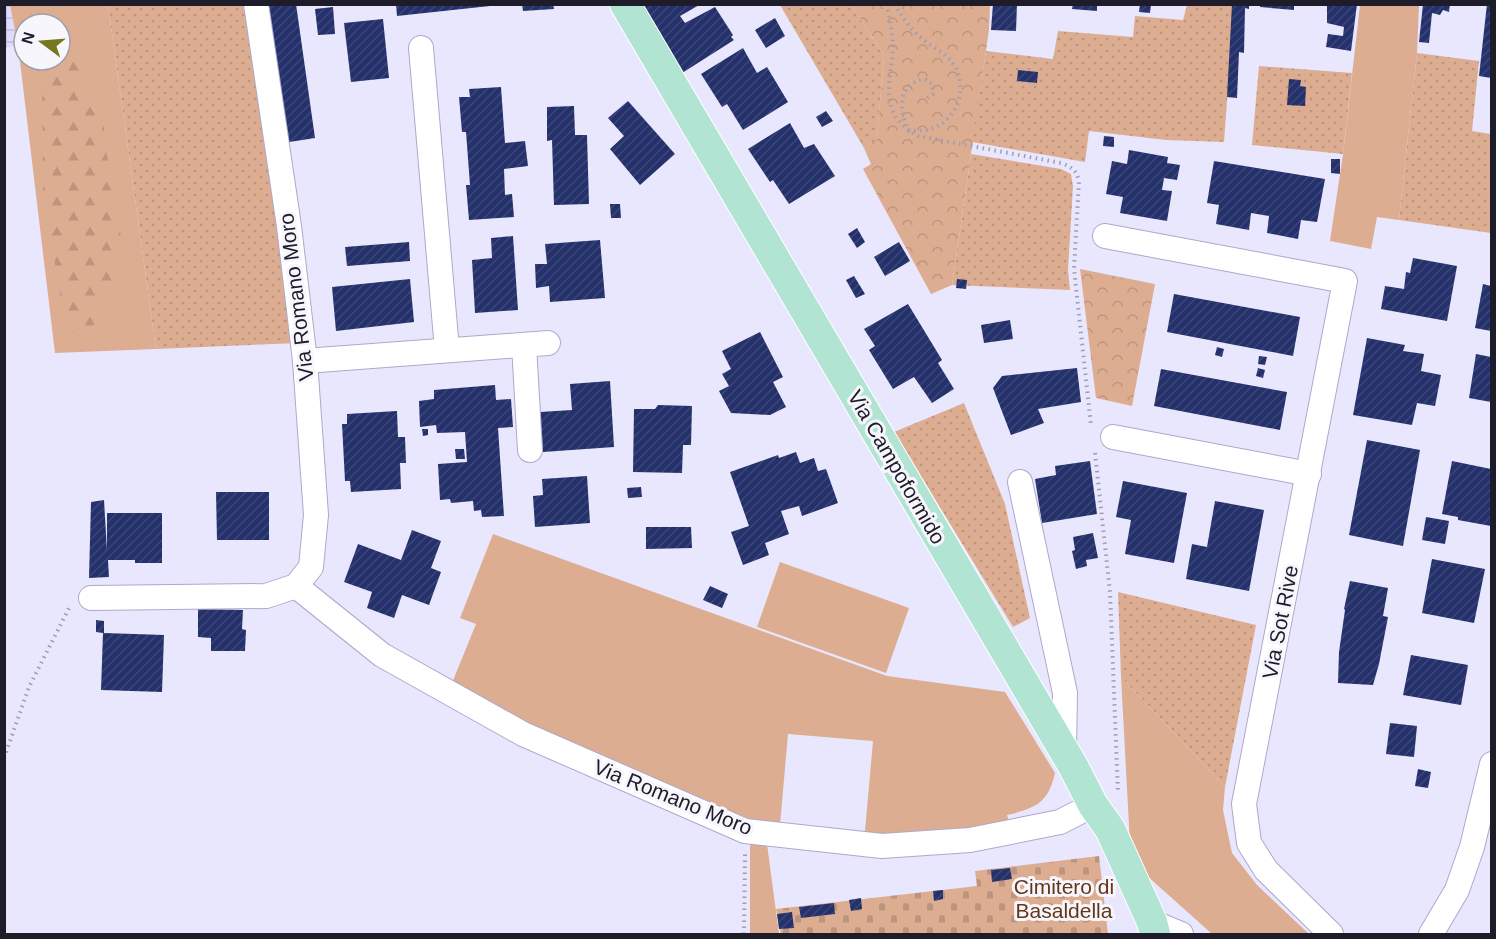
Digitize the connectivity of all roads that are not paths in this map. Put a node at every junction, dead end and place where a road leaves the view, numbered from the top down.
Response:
1 (255, 4) edge
2 (626, 4) edge
3 (421, 48) dead end
4 (1105, 236) dead end
5 (548, 343) dead end
6 (524, 345) junction
7 (447, 350) junction
8 (305, 361) junction
9 (1099, 436) road end
10 (530, 450) dead end
11 (1308, 474) junction
12 (1020, 482) dead end
13 (296, 586) junction
14 (91, 598) road end
15 (1064, 751) junction
16 (1491, 764) edge
17 (1093, 805) junction
18 (1154, 928) edge
19 (1181, 934) edge
20 (1331, 934) edge
21 (1431, 934) edge

1 - 8 street, Via Romano Moro
2 - 15 main road, Via Campoformido
3 - 7 street
4 - 11 street, Via Sot Rive
5 - 6 street
6 - 7 street
6 - 10 street
7 - 8 street
8 - 13 street, Via Romano Moro
9 - 11 street
11 - 20 street, Via Sot Rive
12 - 15 street
13 - 14 street
13 - 17 street, Via Romano Moro
15 - 17 main road, Via Campoformido
16 - 21 street
17 - 18 main road, Via Campoformido
18 - 19 street

